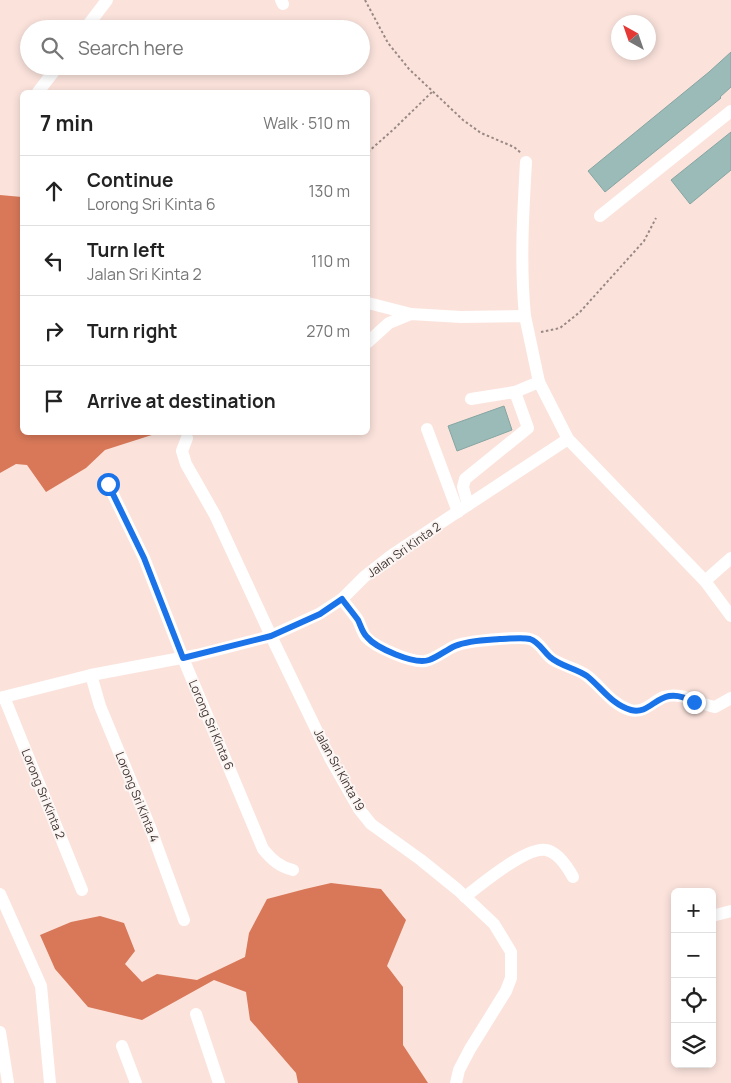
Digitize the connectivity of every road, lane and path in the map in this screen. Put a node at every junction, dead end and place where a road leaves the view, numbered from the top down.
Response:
1 (106, 0) edge
2 (365, 0) edge
3 (92, 20) edge
4 (51, 75) edge
5 (40, 90) edge
6 (433, 91) junction
7 (731, 111) edge
8 (370, 150) edge
9 (526, 162) joint
10 (600, 216) dead end
11 (656, 218) dead end
12 (370, 304) edge
13 (411, 314) junction
14 (525, 316) junction
15 (528, 334) junction
16 (370, 340) edge
17 (539, 382) junction
18 (515, 392) junction
19 (471, 399) dead end
20 (427, 429) dead end
21 (187, 438) dead end
22 (568, 438) junction
23 (108, 484) dead end
24 (463, 508) junction
25 (731, 558) edge
26 (705, 581) junction
27 (342, 599) junction
28 (731, 616) edge
29 (271, 636) junction
30 (183, 658) junction
31 (91, 675) junction
32 (2, 698) edge
33 (731, 698) edge
34 (293, 870) dead end
35 (573, 877) dead end
36 (82, 890) dead end
37 (0, 894) edge
38 (465, 897) junction
39 (731, 910) edge
40 (716, 915) edge
41 (184, 920) dead end
42 (196, 1014) dead end
43 (0, 1032) edge
44 (122, 1046) dead end
45 (8, 1083) edge
46 (50, 1083) edge
47 (136, 1083) edge
48 (219, 1083) edge
49 (456, 1083) edge

1 - 3 street
2 - 6 path
4 - 5 street
6 - 8 path
6 - 9 path
7 - 10 street
9 - 14 street
11 - 15 path
12 - 13 street
13 - 14 street
13 - 16 street
14 - 15 street
15 - 17 street
17 - 18 street
17 - 22 street
18 - 19 street
18 - 24 street
20 - 24 street
21 - 29 street, Jalan Sri Kinta 19
22 - 24 street, Jalan Sri Kinta 2
22 - 26 street
23 - 30 street, Lorong Sri Kinta 6
24 - 27 street, Jalan Sri Kinta 2
25 - 26 street
26 - 28 street
27 - 29 street, Jalan Sri Kinta 2
27 - 33 street
29 - 30 street, Jalan Sri Kinta 2
29 - 38 street, Jalan Sri Kinta 19
30 - 31 street, Jalan Sri Kinta 2
30 - 34 street, Lorong Sri Kinta 6
31 - 32 street, Jalan Sri Kinta 2
31 - 41 street, Lorong Sri Kinta 4
32 - 36 street, Lorong Sri Kinta 2
35 - 38 street
37 - 46 street
38 - 49 street, Jalan Sri Kinta 19
39 - 40 street
42 - 48 street
43 - 45 street
44 - 47 street

